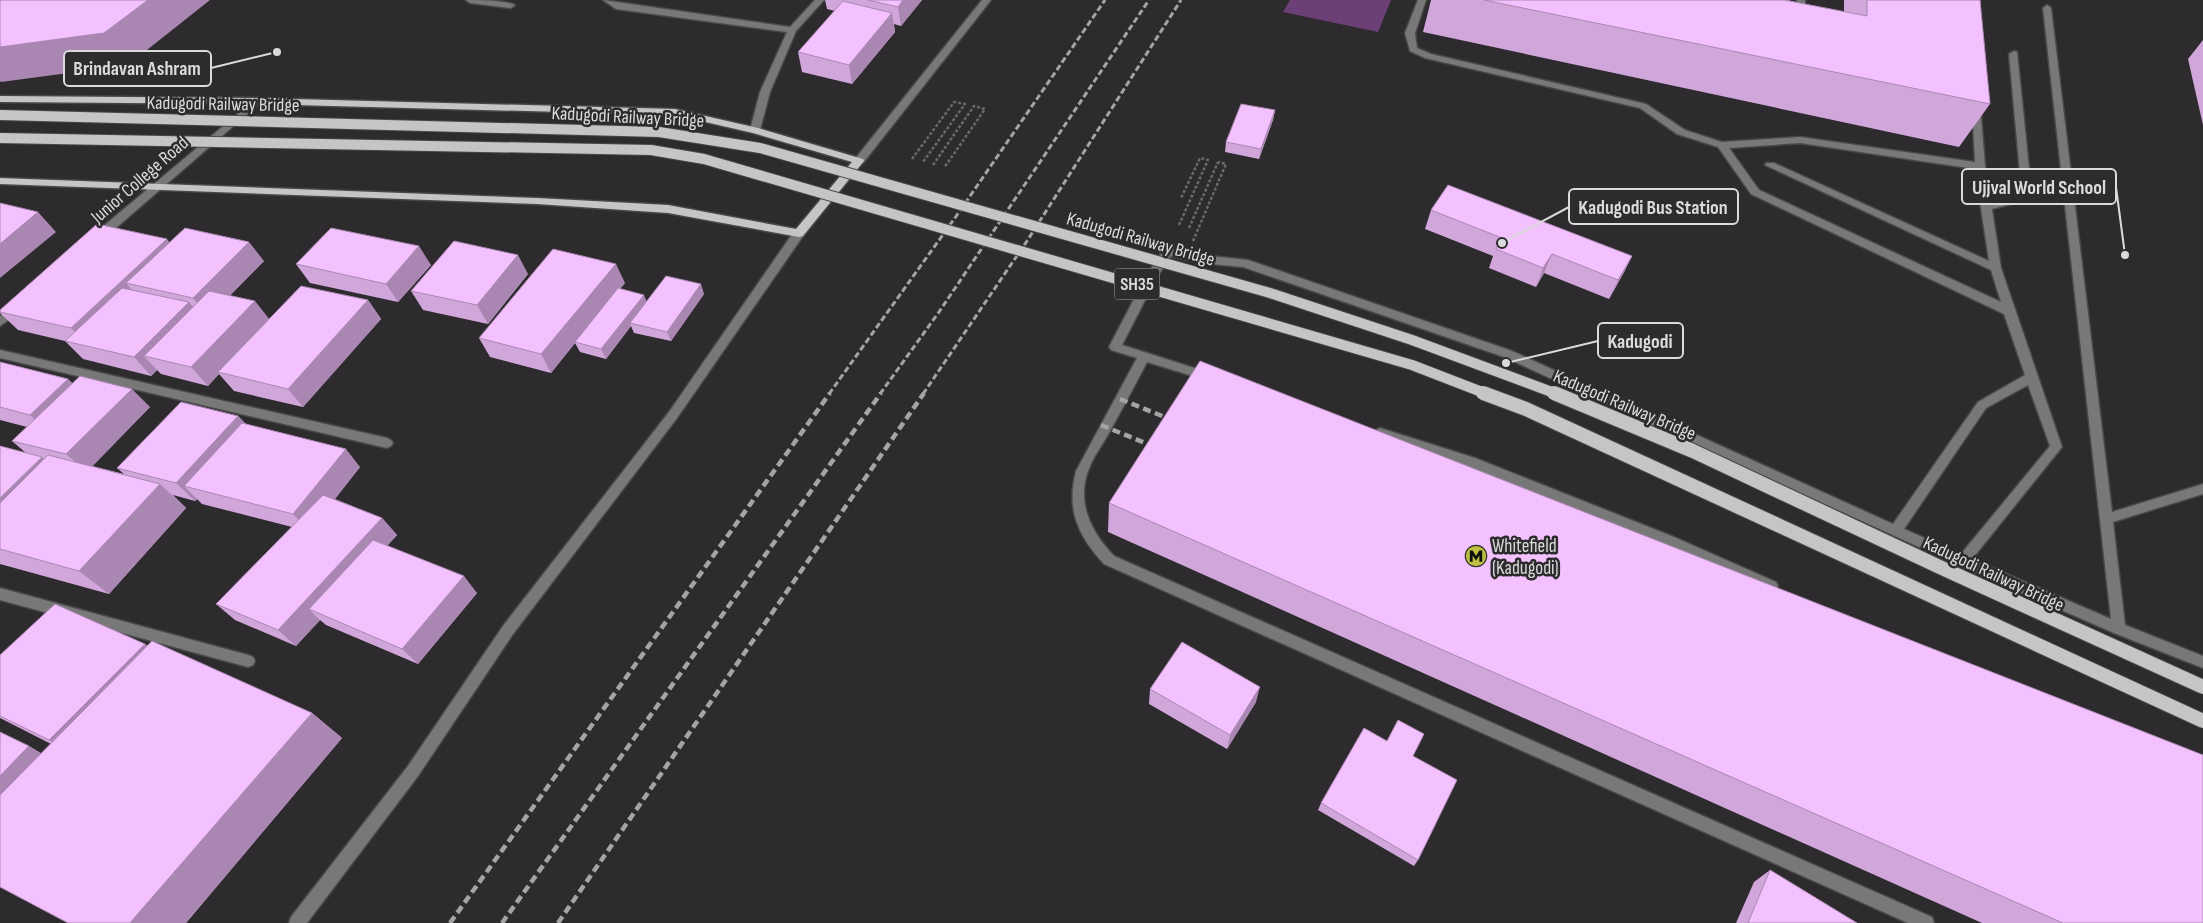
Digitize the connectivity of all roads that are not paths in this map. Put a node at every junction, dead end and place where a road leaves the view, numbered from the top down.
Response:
1 (470, 0) edge
2 (607, 0) edge
3 (820, 0) edge
4 (987, 0) edge
5 (1422, 0) edge
6 (1801, 0) edge
7 (511, 5) dead end
8 (2047, 8) dead end
9 (1798, 26) edge
10 (792, 30) junction
11 (2014, 54) dead end
12 (1976, 98) edge
13 (0, 99) edge
14 (257, 101) junction
15 (0, 115) edge
16 (755, 130) junction
17 (0, 138) edge
18 (1722, 145) junction
19 (859, 161) junction
20 (1770, 165) dead end
21 (1980, 166) junction
22 (0, 181) edge
23 (155, 188) junction
24 (1987, 207) junction
25 (798, 233) junction
26 (89, 246) edge
27 (1996, 268) junction
28 (22, 303) edge
29 (2009, 311) junction
30 (0, 322) edge
31 (0, 354) edge
32 (1144, 356) junction
33 (2032, 377) junction
34 (1218, 380) edge
35 (1368, 429) edge
36 (387, 444) dead end
37 (2203, 489) edge
38 (2106, 519) junction
39 (1896, 530) junction
40 (1963, 561) junction
41 (1787, 593) edge
42 (0, 594) edge
43 (2119, 629) junction
44 (248, 661) dead end
45 (2203, 662) edge
46 (2203, 687) edge
47 (2203, 721) edge
48 (296, 923) edge
49 (1926, 923) edge

1 - 7 street
2 - 10 street
3 - 10 street
4 - 19 street
5 - 18 street
6 - 9 street
8 - 38 street
10 - 16 street
11 - 24 street
12 - 21 street
13 - 14 main road
14 - 16 main road
14 - 23 street, Junior College Road
15 - 46 main road, Kadugodi Railway Bridge / SH35, bridge
16 - 19 main road
17 - 47 main road, SH35, bridge
18 - 21 street
18 - 29 street
19 - 25 main road
20 - 27 street
21 - 24 street
22 - 23 main road
23 - 25 main road
23 - 26 street, Junior College Road
24 - 27 street
25 - 48 street
27 - 29 street
28 - 30 street
29 - 33 street
31 - 36 street
32 - 34 street
32 - 39 street
32 - 49 street
33 - 39 street
33 - 40 street
35 - 41 street
37 - 38 street
38 - 43 street
39 - 40 street
40 - 43 street
42 - 44 street
43 - 45 street

